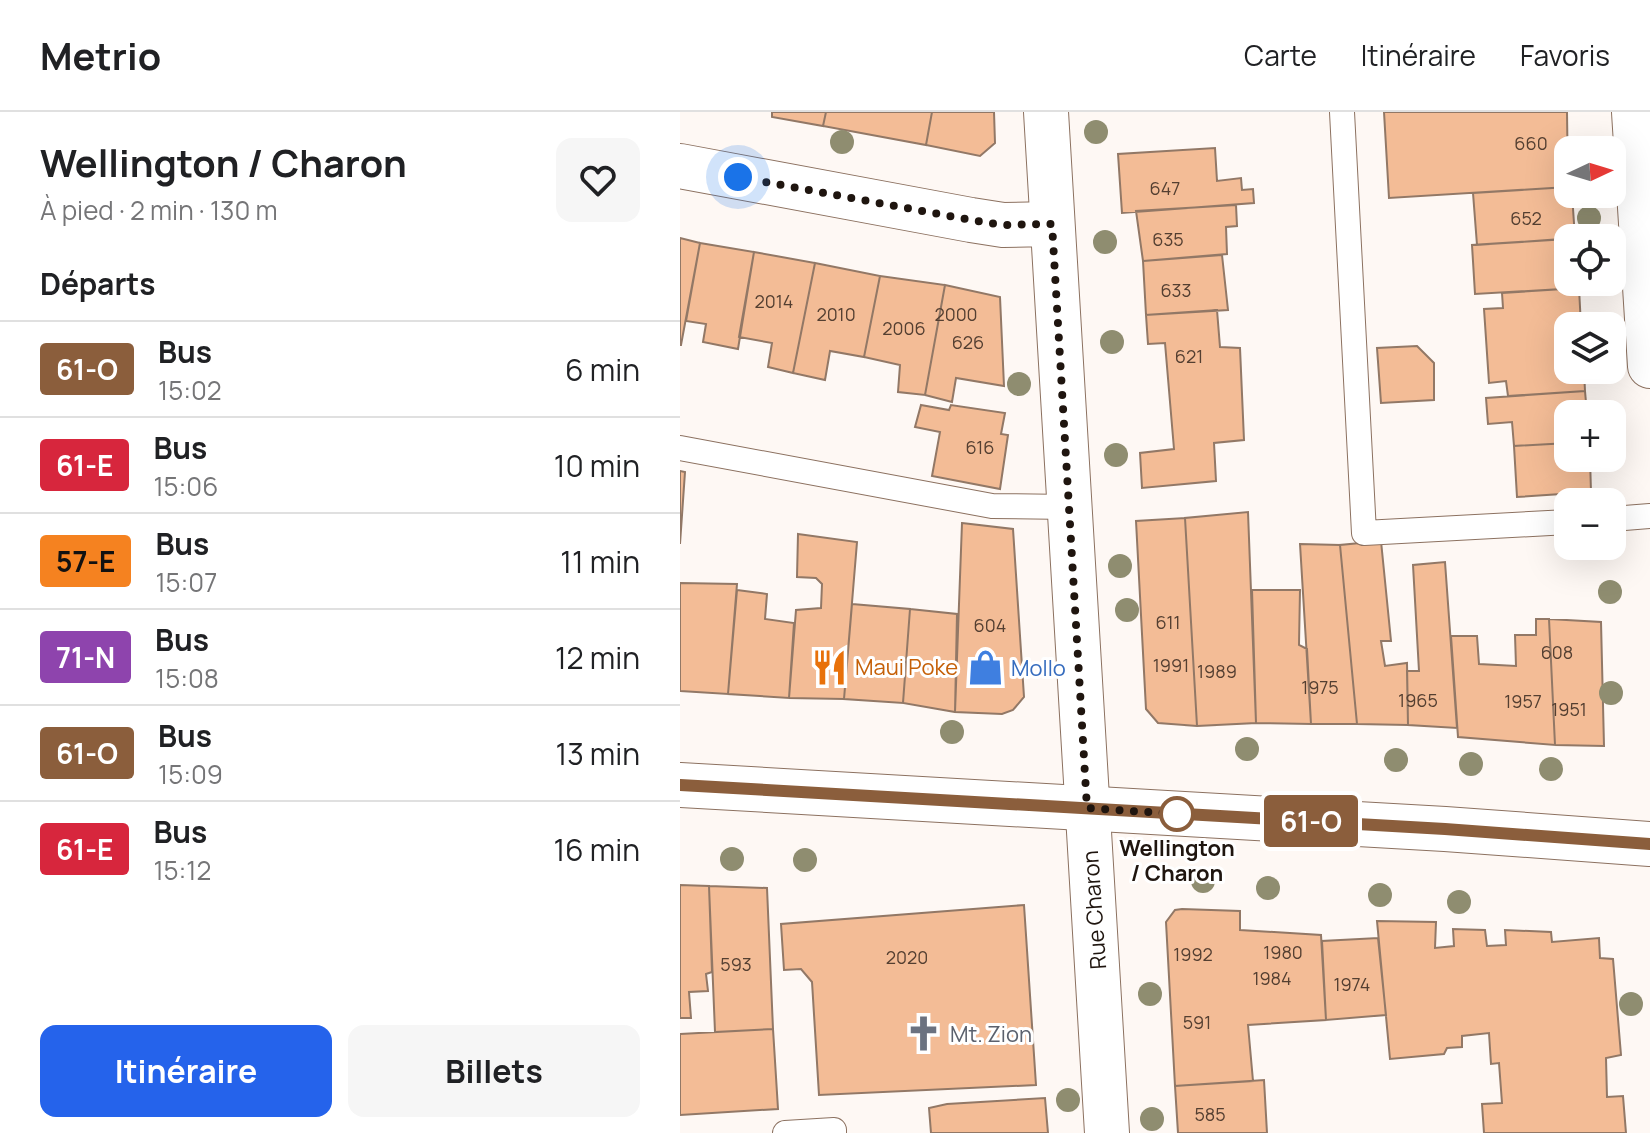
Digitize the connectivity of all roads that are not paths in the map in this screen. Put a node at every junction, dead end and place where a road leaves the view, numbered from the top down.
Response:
1 (1046, 112) edge
2 (1342, 112) edge
3 (1634, 112) edge
4 (680, 166) edge
5 (1052, 224) junction
6 (1650, 366) edge
7 (680, 448) edge
8 (1069, 507) junction
9 (1650, 516) edge
10 (1626, 518) edge
11 (1554, 523) edge
12 (680, 785) edge
13 (1087, 808) junction
14 (1650, 844) edge
15 (785, 1133) edge
16 (834, 1133) edge
17 (1107, 1133) edge

1 - 5 street, Rue Charon
2 - 11 lane
3 - 6 street
4 - 5 street
5 - 8 street, Rue Charon
7 - 8 lane
8 - 13 street, Rue Charon
9 - 10 lane
12 - 13 street
13 - 14 street
13 - 17 street, Rue Charon
15 - 16 lane

